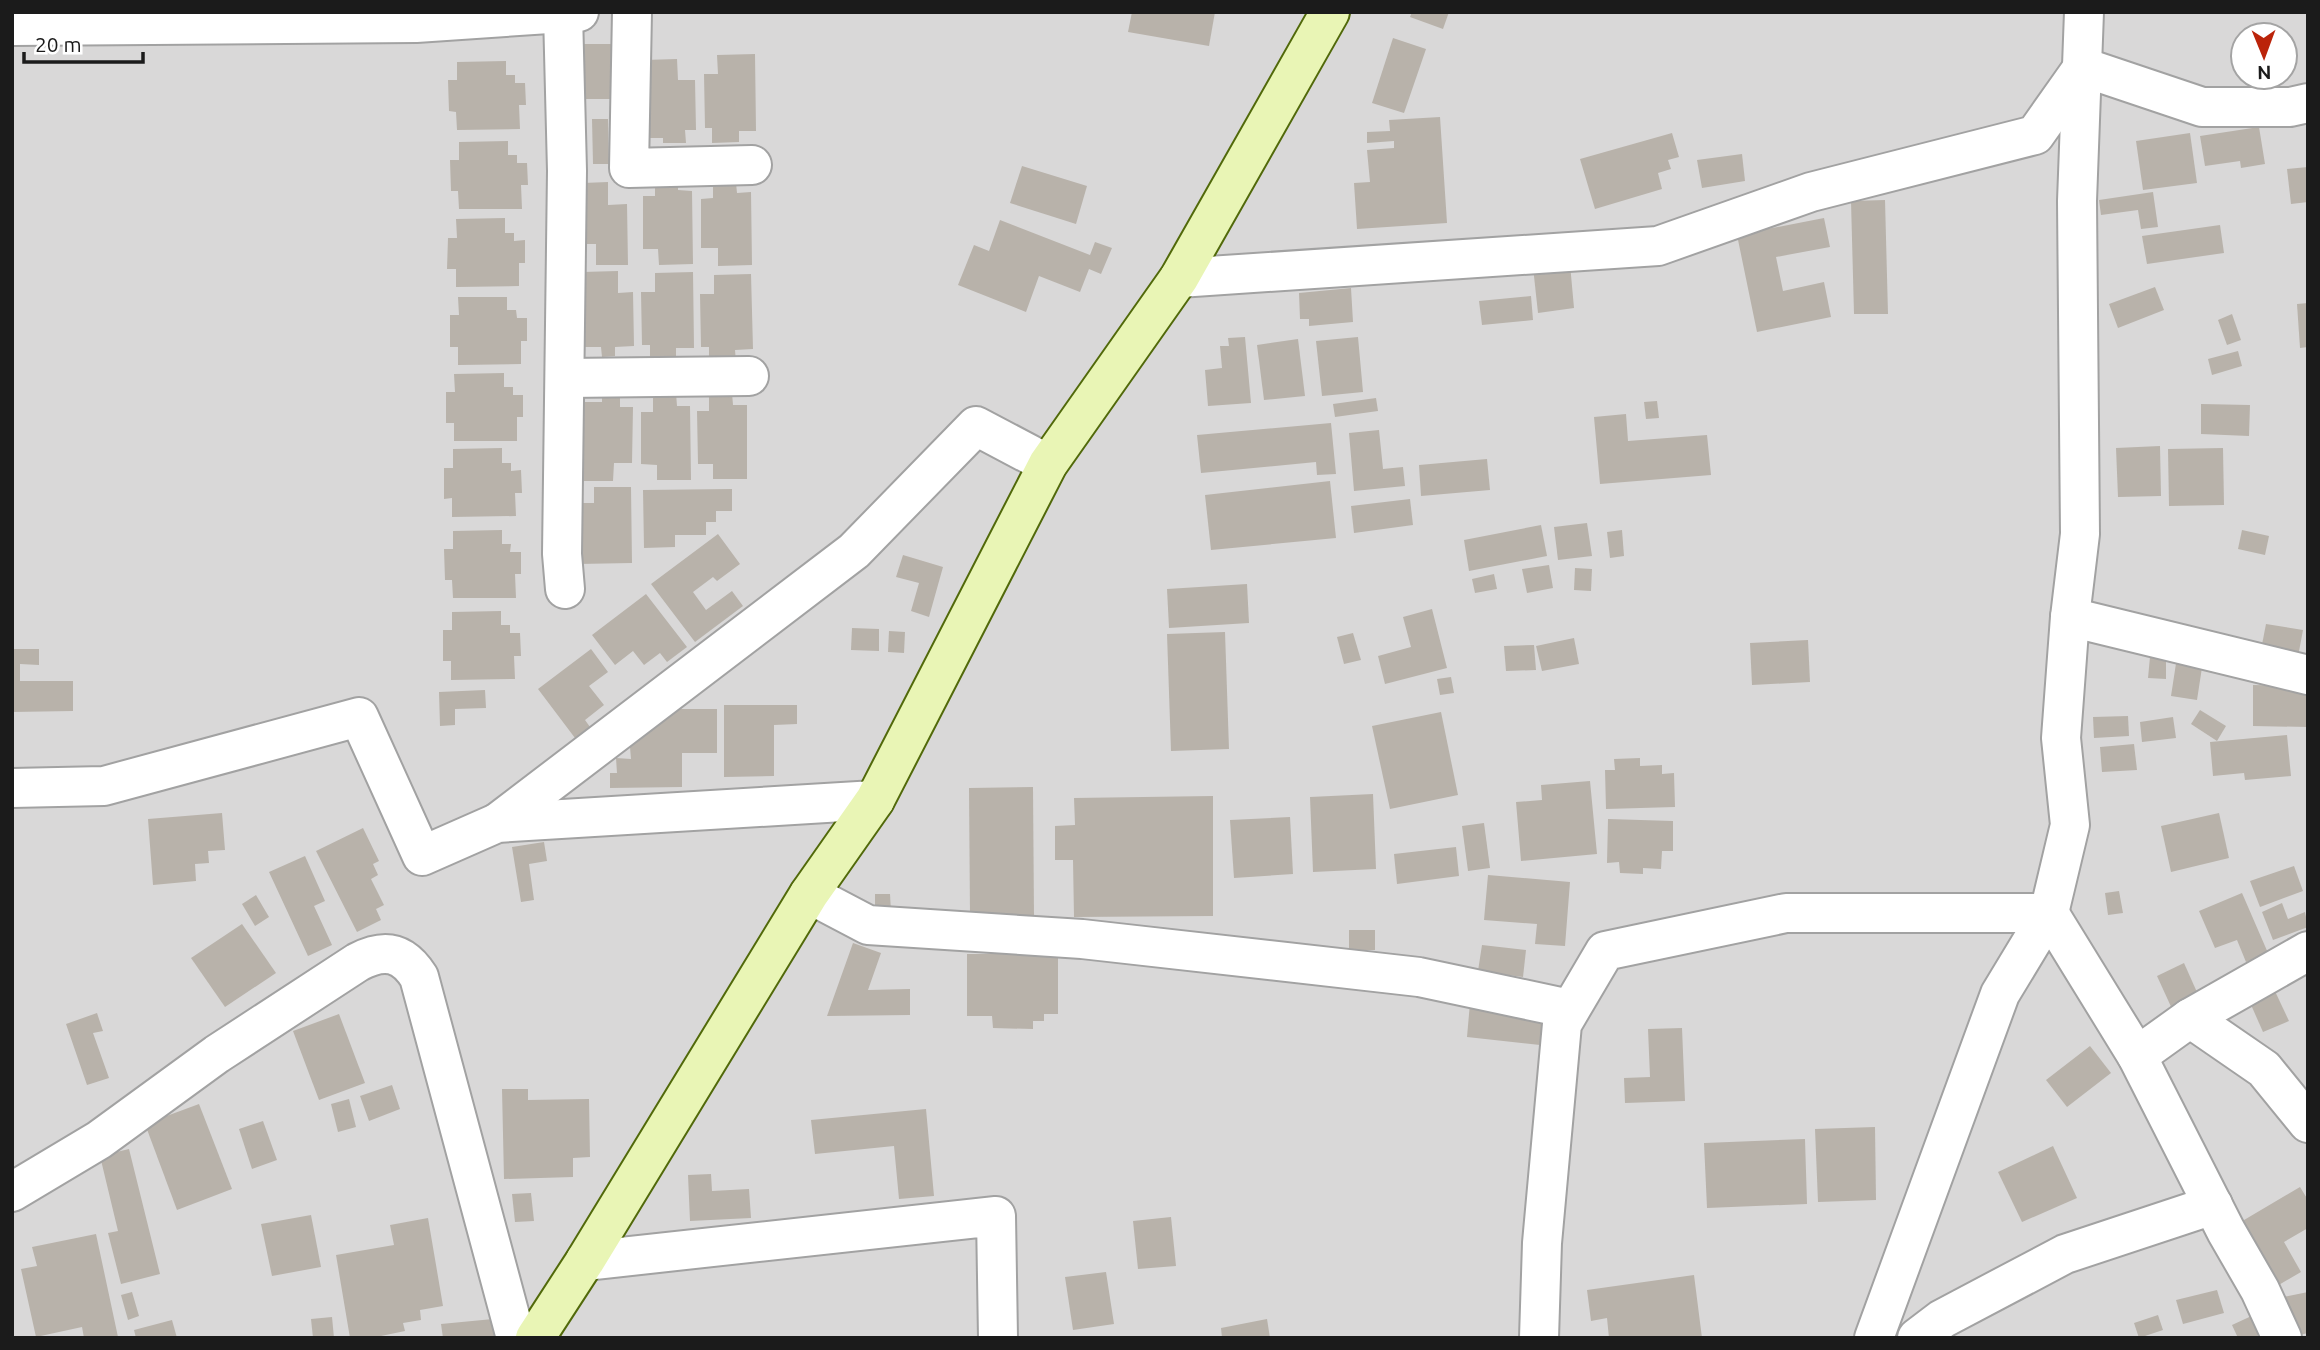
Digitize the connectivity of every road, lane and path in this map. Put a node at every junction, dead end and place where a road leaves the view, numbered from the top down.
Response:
1 (579, 12) edge
2 (632, 12) edge
3 (1330, 12) edge
4 (2084, 12) edge
5 (564, 13) edge
6 (12, 26) edge
7 (2083, 67) junction
8 (2308, 103) edge
9 (751, 165) dead end
10 (1179, 278) junction
11 (749, 376) dead end
12 (566, 378) junction
13 (1048, 464) junction
14 (565, 589) dead end
15 (2070, 617) junction
16 (2308, 675) edge
17 (12, 788) edge
18 (875, 800) junction
19 (497, 823) junction
20 (809, 894) junction
21 (2049, 913) junction
22 (2308, 951) edge
23 (1570, 1009) junction
24 (2190, 1018) junction
25 (2137, 1056) junction
26 (2308, 1123) edge
27 (12, 1192) edge
28 (2213, 1205) junction
29 (585, 1261) junction
30 (516, 1338) edge
31 (535, 1338) edge
32 (998, 1338) edge
33 (1539, 1338) edge
34 (1874, 1338) edge
35 (1917, 1338) edge
36 (2282, 1338) edge

1 - 5 street
2 - 9 street
3 - 10 street
4 - 7 street
5 - 6 street
5 - 12 street
7 - 8 street
7 - 10 street
7 - 15 street
10 - 13 street
11 - 12 street
12 - 14 street
13 - 18 street
13 - 19 street
15 - 16 street
15 - 21 street
17 - 19 street
18 - 19 street
18 - 20 street
20 - 23 street
20 - 29 street
21 - 23 street
21 - 25 street
21 - 34 street
22 - 24 street
23 - 33 street
24 - 25 street
24 - 26 street
25 - 28 street
27 - 30 street
28 - 35 street
28 - 36 street
29 - 31 street
29 - 32 street

